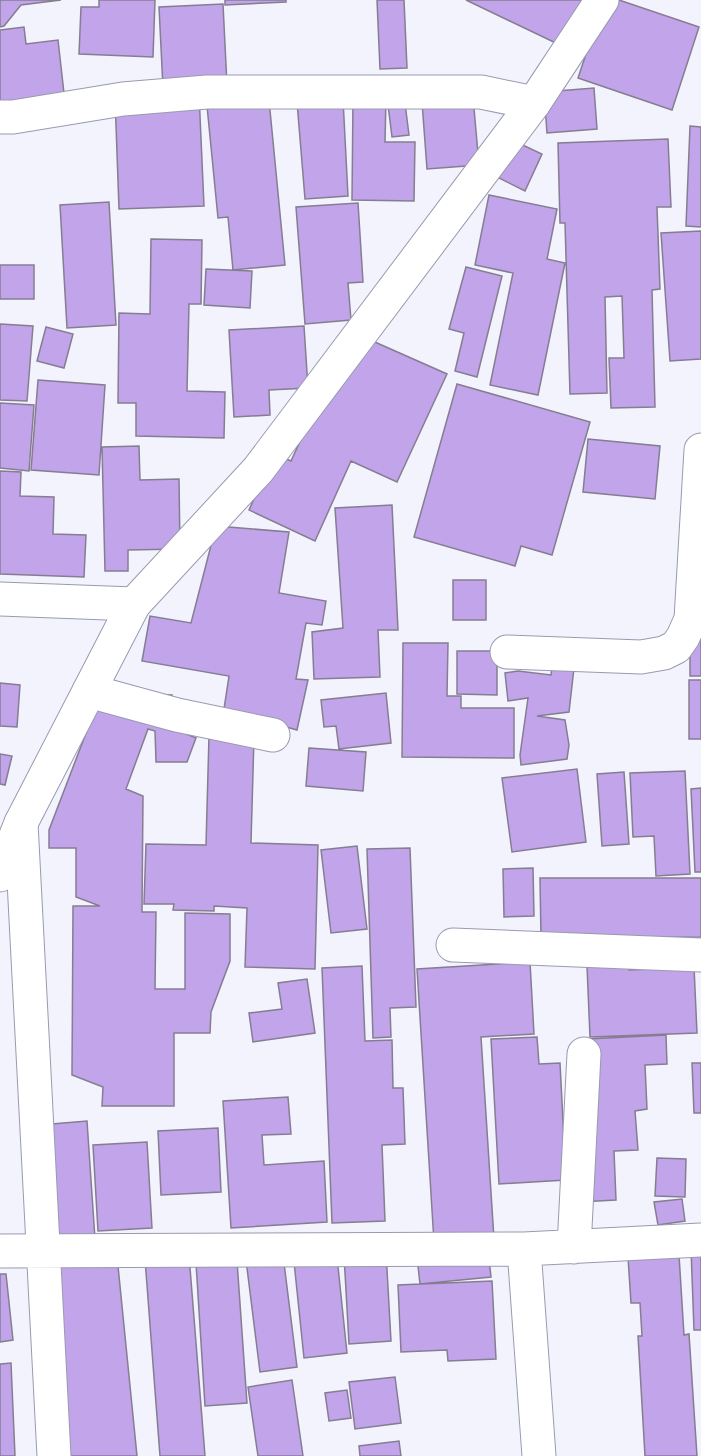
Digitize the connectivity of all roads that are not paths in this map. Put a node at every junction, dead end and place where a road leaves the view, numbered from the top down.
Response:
1 (602, 0) edge
2 (534, 103) junction
3 (0, 117) edge
4 (701, 450) edge
5 (0, 599) edge
6 (134, 604) junction
7 (507, 652) dead end
8 (89, 691) junction
9 (273, 735) dead end
10 (21, 823) junction
11 (0, 875) edge
12 (453, 945) dead end
13 (701, 955) edge
14 (584, 1054) dead end
15 (701, 1240) edge
16 (574, 1246) junction
17 (524, 1249) junction
18 (44, 1250) junction
19 (0, 1251) edge
20 (54, 1456) edge
21 (539, 1456) edge

1 - 2 street
2 - 3 street
2 - 6 street
4 - 7 street
5 - 6 street
6 - 8 street
8 - 9 street
8 - 10 street
10 - 11 street
10 - 18 street
12 - 13 street
14 - 16 street
15 - 16 street
16 - 17 street
17 - 18 street
17 - 21 street
18 - 19 street
18 - 20 street

